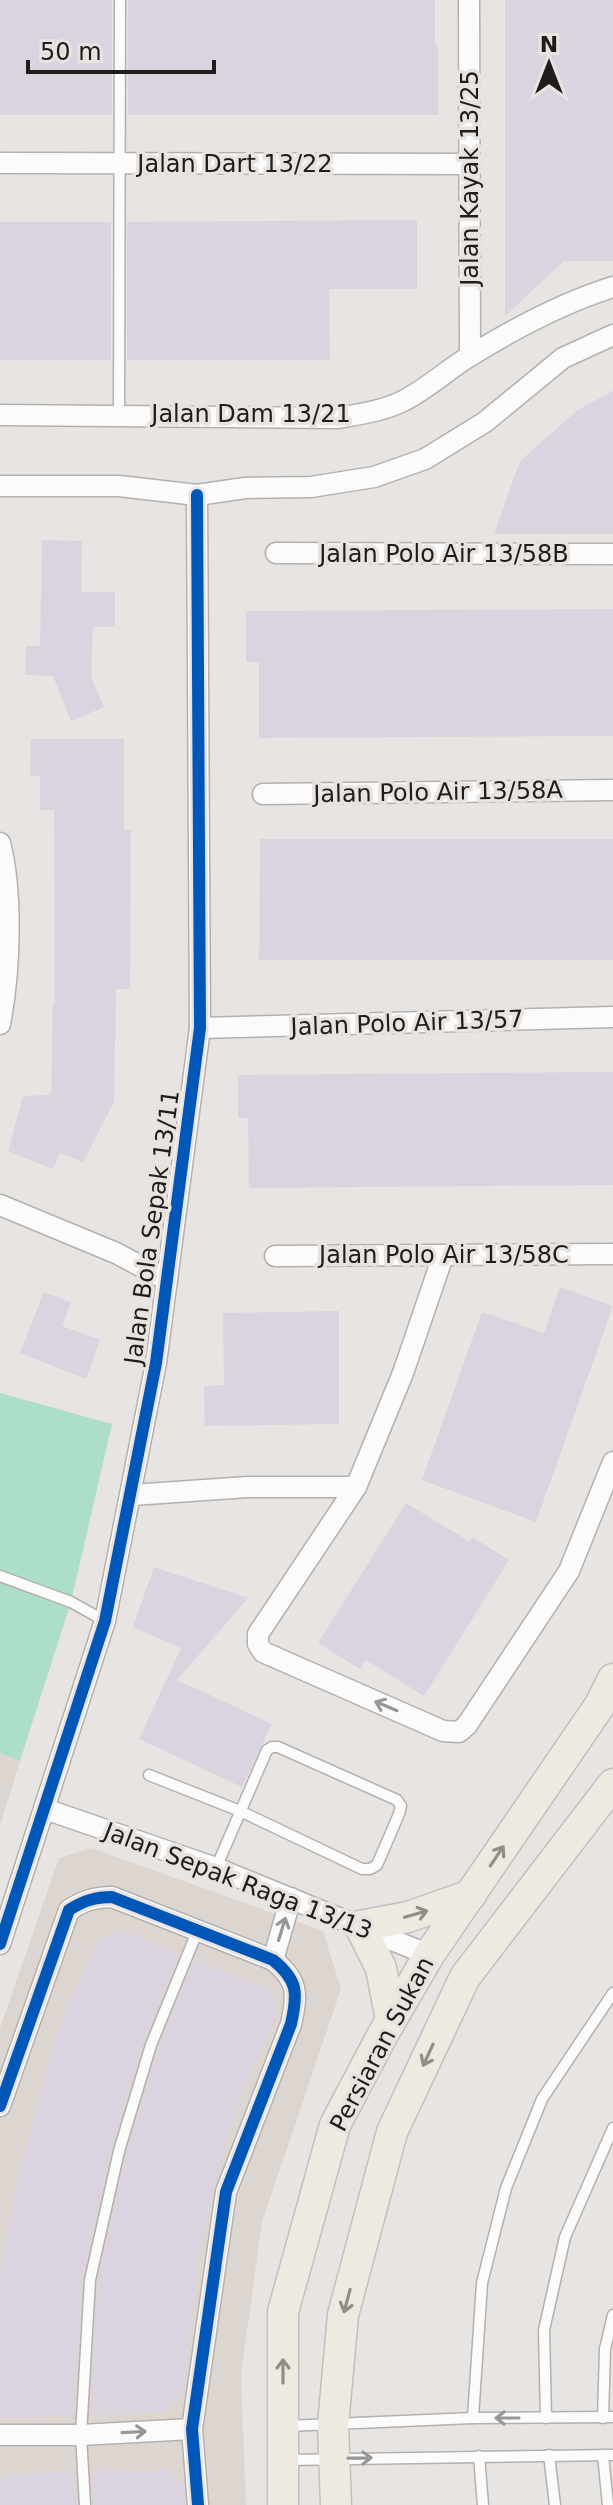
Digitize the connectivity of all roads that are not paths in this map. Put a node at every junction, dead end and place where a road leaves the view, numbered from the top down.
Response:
1 (120, 0) edge
2 (469, 0) edge
3 (0, 163) edge
4 (120, 163) junction
5 (470, 164) junction
6 (613, 287) edge
7 (613, 335) edge
8 (470, 356) junction
9 (0, 415) edge
10 (119, 415) junction
11 (0, 486) edge
12 (197, 495) junction
13 (276, 553) dead end
14 (613, 554) edge
15 (613, 790) edge
16 (263, 794) dead end
17 (0, 843) edge
18 (613, 1017) edge
19 (0, 1024) edge
20 (200, 1028) junction
21 (0, 1205) edge
22 (613, 1254) edge
23 (275, 1256) dead end
24 (443, 1256) junction
25 (167, 1280) junction
26 (613, 1462) edge
27 (356, 1487) junction
28 (132, 1495) junction
29 (0, 1576) edge
30 (105, 1621) junction
31 (613, 1679) edge
32 (149, 1775) dead end
33 (613, 1784) edge
34 (45, 1809) junction
35 (240, 1811) junction
36 (216, 1868) junction
37 (471, 1895) junction
38 (291, 1898) junction
39 (360, 1926) junction
40 (197, 1932) junction
41 (497, 1934) junction
42 (0, 1944) edge
43 (429, 1955) junction
44 (273, 1960) junction
45 (613, 1993) edge
46 (391, 2020) junction
47 (444, 2020) junction
48 (0, 2106) edge
49 (613, 2128) edge
50 (613, 2315) edge
51 (473, 2418) junction
52 (546, 2418) junction
53 (608, 2418) edge
54 (333, 2425) junction
55 (282, 2426) junction
56 (192, 2429) junction
57 (0, 2435) edge
58 (81, 2435) junction
59 (549, 2455) junction
60 (608, 2455) edge
61 (479, 2456) junction
62 (333, 2458) junction
63 (282, 2460) junction
64 (85, 2505) edge
65 (198, 2505) edge
66 (283, 2505) edge
67 (336, 2505) edge
68 (483, 2505) edge
69 (555, 2505) edge
70 (608, 2505) edge

1 - 4 lane
2 - 5 street, Jalan Kayak 13/25
3 - 4 street, Jalan Dart 13/22
4 - 5 street, Jalan Dart 13/22
4 - 10 lane
5 - 8 street, Jalan Kayak 13/25
6 - 8 street, Jalan Dam 13/21
7 - 12 street
8 - 10 street, Jalan Dam 13/21
9 - 10 street, Jalan Dam 13/21
11 - 12 street
12 - 20 street, Jalan Bola Sepak 13/11
13 - 14 street, Jalan Polo Air 13/58B
15 - 16 street, Jalan Polo Air 13/58A
17 - 19 street
18 - 20 street, Jalan Polo Air 13/57
20 - 25 street, Jalan Bola Sepak 13/11
21 - 25 street
22 - 24 street, Jalan Polo Air 13/58C
23 - 24 street, Jalan Polo Air 13/58C
24 - 27 street
25 - 28 street, Jalan Bola Sepak 13/11
26 -> 27 street
27 - 28 street
28 - 30 street, Jalan Bola Sepak 13/11
29 - 30 lane
30 - 34 street, Jalan Bola Sepak 13/11
37 -> 31 main road, Persiaran Sukan
32 - 35 lane
33 - 41 main road, Persiaran Sukan
34 - 36 street, Jalan Sepak Raga 13/13
34 - 42 street, Jalan Bola Sepak 13/11
35 - 35 lane
35 - 36 lane
36 - 38 street, Jalan Sepak Raga 13/13
39 -> 37 main road
37 - 43 main road, Persiaran Sukan
38 - 39 street, Jalan Sepak Raga 13/13
44 -> 38 street
39 - 43 street, Jalan Sepak Raga 13/13
39 - 46 main road
40 - 44 street
40 - 48 street
40 - 58 lane
41 - 43 main road
41 - 47 main road, Persiaran Sukan
43 - 46 main road, Persiaran Sukan
43 - 47 main road
44 - 56 street
45 - 51 lane
55 -> 46 main road, Persiaran Sukan
47 -> 54 main road, Persiaran Sukan
49 - 52 lane
50 - 53 lane
52 -> 51 lane
51 - 54 lane
52 - 53 lane
54 - 55 lane
54 - 62 main road, Persiaran Sukan
55 - 63 main road, Persiaran Sukan
58 -> 56 street
56 - 65 street
57 - 58 street
58 - 64 lane
59 - 60 lane
59 - 61 lane
59 - 69 lane
60 - 70 lane
62 -> 61 lane
61 - 68 lane
62 - 63 lane
62 - 67 main road, Persiaran Sukan
63 - 66 main road, Persiaran Sukan

